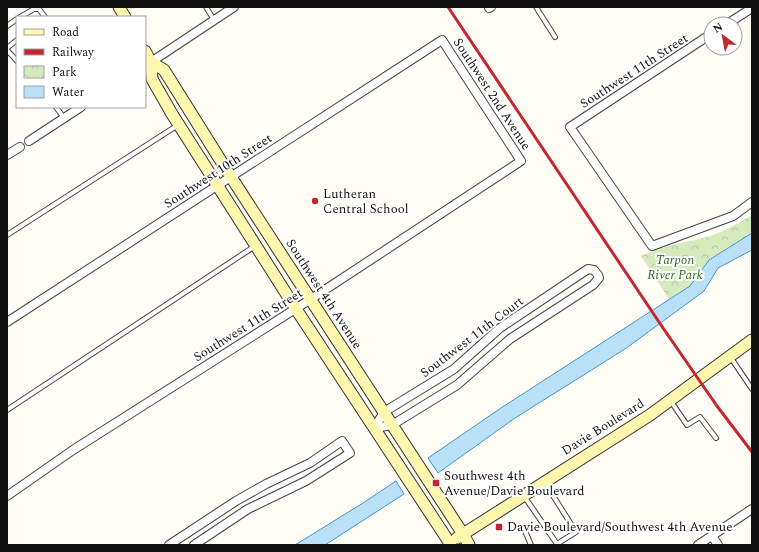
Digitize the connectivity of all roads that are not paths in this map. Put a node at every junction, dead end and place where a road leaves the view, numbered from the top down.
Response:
1 (120, 7) edge
2 (206, 7) edge
3 (234, 7) edge
4 (536, 7) edge
5 (752, 8) edge
6 (22, 16) edge
7 (44, 16) edge
8 (124, 16) edge
9 (740, 16) edge
10 (16, 20) edge
11 (214, 20) junction
12 (7, 26) edge
13 (555, 37) dead end
14 (703, 39) edge
15 (442, 40) joint
16 (16, 41) edge
17 (7, 49) edge
18 (16, 60) edge
19 (148, 64) edge
20 (57, 108) edge
21 (79, 108) edge
22 (64, 118) junction
23 (179, 125) junction
24 (29, 141) dead end
25 (20, 147) dead end
26 (7, 155) edge
27 (521, 161) joint
28 (231, 177) junction
29 (217, 185) junction
30 (752, 202) edge
31 (7, 235) edge
32 (256, 246) junction
33 (311, 300) junction
34 (296, 309) junction
35 (7, 322) edge
36 (752, 340) edge
37 (729, 356) junction
38 (752, 389) edge
39 (670, 400) junction
40 (7, 410) edge
41 (384, 412) junction
42 (392, 425) junction
43 (374, 428) junction
44 (716, 438) dead end
45 (544, 482) junction
46 (524, 495) junction
47 (7, 496) edge
48 (752, 509) edge
49 (525, 531) dead end
50 (463, 534) junction
51 (712, 536) junction
52 (448, 544) edge
53 (169, 545) edge
54 (194, 545) edge
55 (469, 545) edge
56 (532, 545) edge
57 (698, 545) edge
58 (718, 545) edge

1 - 8 main road
2 - 11 lane
3 - 11 street
4 - 13 lane
5 - 9 street
6 - 7 lane
10 - 12 lane
11 - 19 street
14 - 30 street, Southwest 11th Street
15 - 27 street, Southwest 2nd Avenue
15 - 28 street, Southwest 10th Street
16 - 17 lane
17 - 18 lane
19 - 23 main road, Southwest 4th Avenue
19 - 28 main road, Southwest 4th Avenue
20 - 22 lane
21 - 22 street
22 - 24 street
23 - 29 main road, Southwest 4th Avenue
23 - 31 lane
25 - 26 street
27 - 33 street, Southwest 11th Street
28 - 29 street, Southwest 10th Street
28 - 33 main road, Southwest 4th Avenue
29 - 32 main road, Southwest 4th Avenue
29 - 35 street, Southwest 10th Street
32 - 34 main road, Southwest 4th Avenue
32 - 40 lane
33 - 34 street, Southwest 11th Street
33 - 41 main road, Southwest 4th Avenue
34 - 43 main road, Southwest 4th Avenue
34 - 47 street, Southwest 11th Street
36 - 37 main road, Davie Boulevard
37 - 38 lane
37 - 39 main road, Davie Boulevard
39 - 44 lane
39 - 45 main road, Davie Boulevard
41 - 42 main road, Southwest 4th Avenue
41 - 42 street, Southwest 11th Court
41 - 43 street, Southwest 11th Court
42 - 43 street, Southwest 11th Court
42 - 50 main road, Southwest 4th Avenue
43 - 52 main road, Southwest 4th Avenue
45 - 46 main road, Davie Boulevard
45 - 46 lane
46 - 50 main road, Davie Boulevard
48 - 51 street
49 - 56 lane
50 - 52 main road, Davie Boulevard
50 - 55 main road, Southwest 4th Avenue
51 - 57 street
51 - 58 street
53 - 54 street

